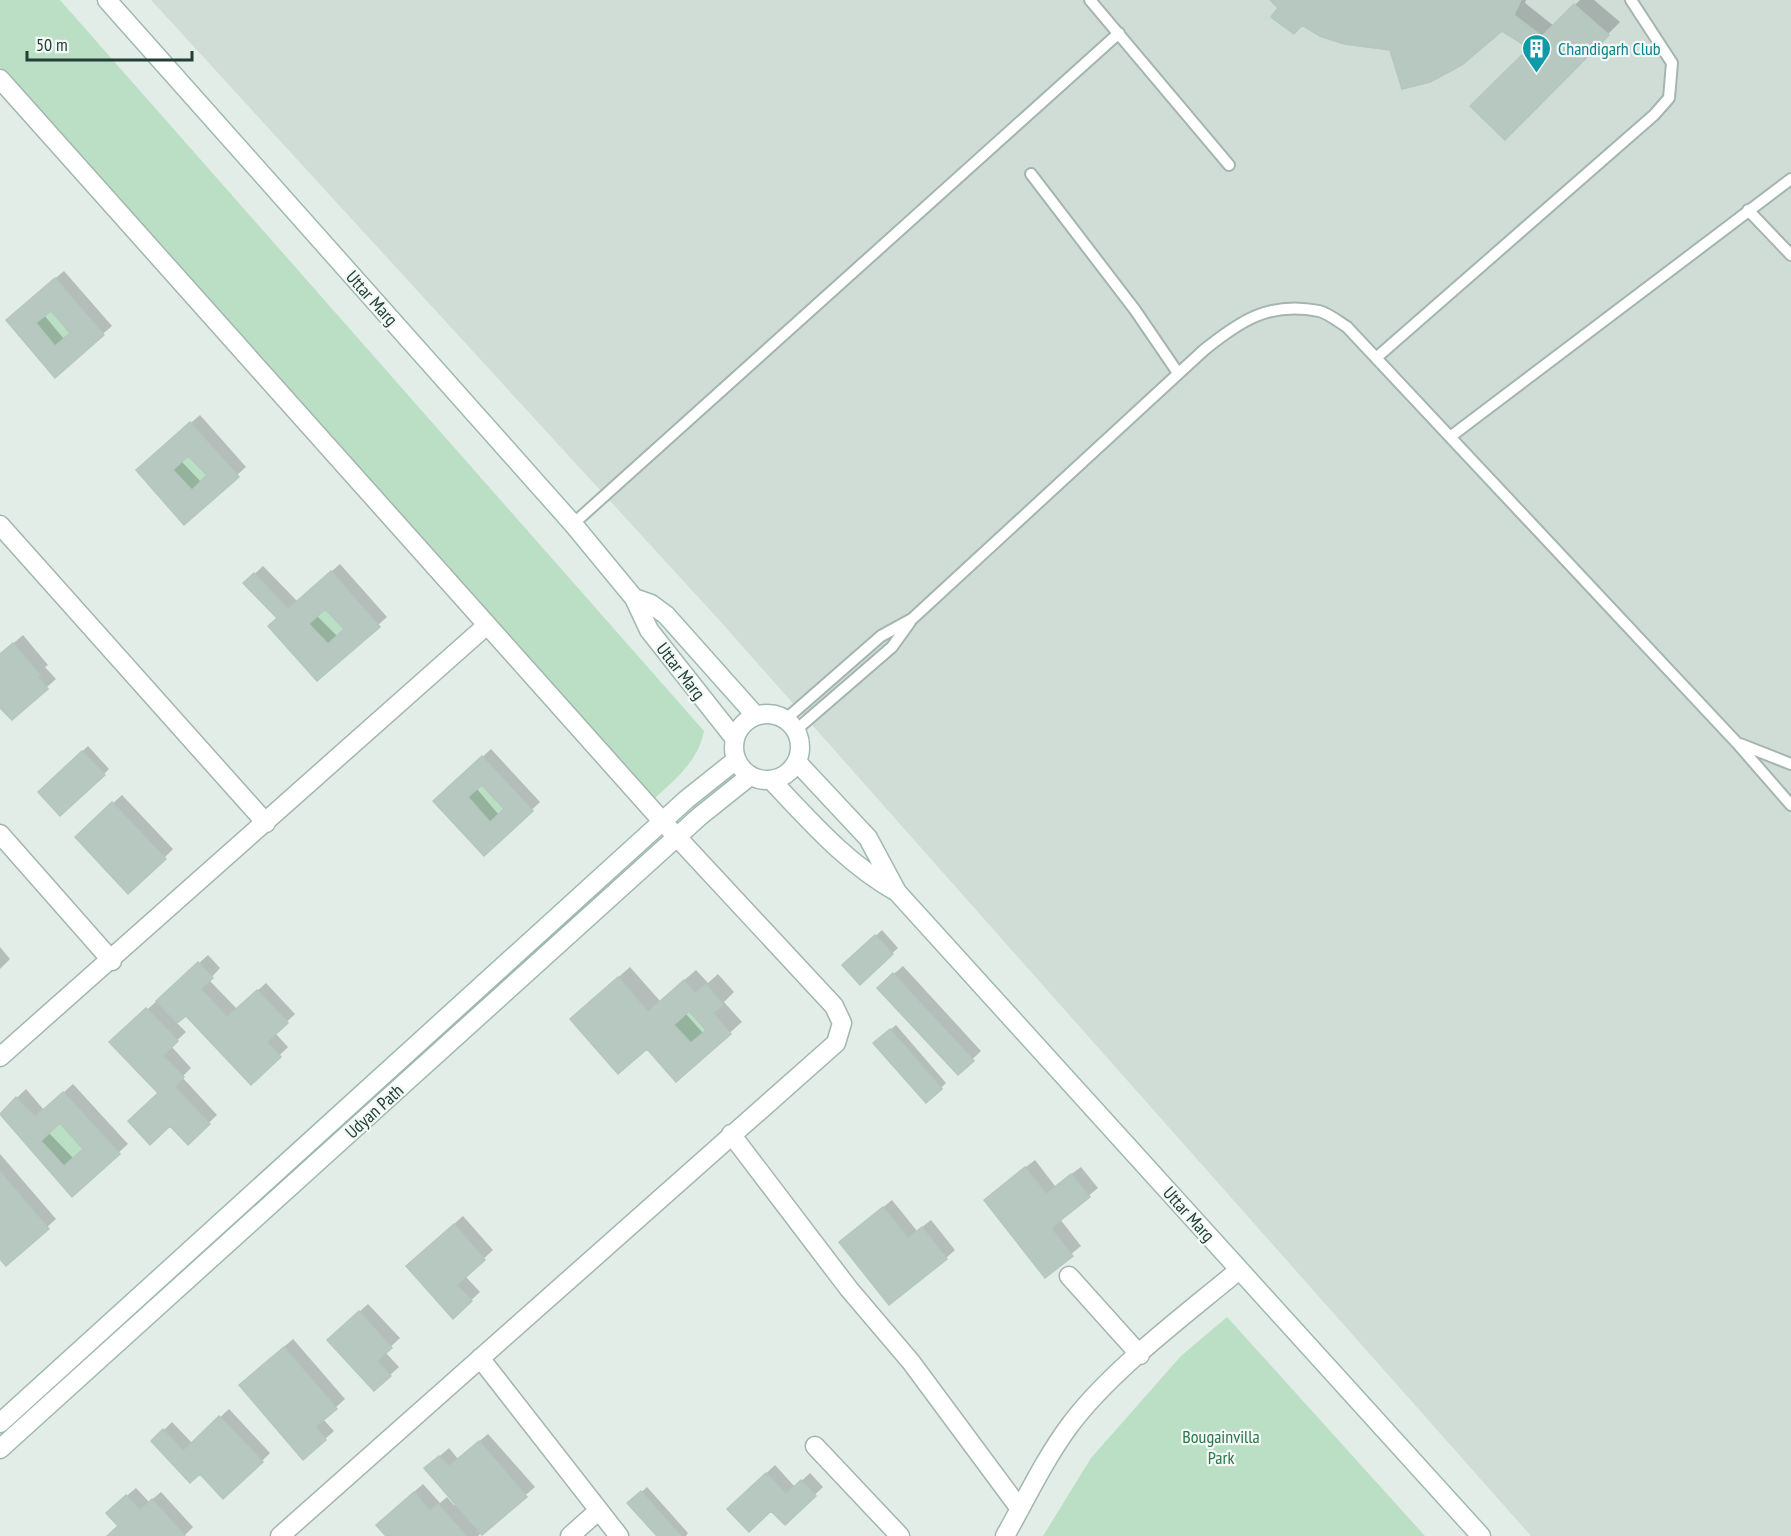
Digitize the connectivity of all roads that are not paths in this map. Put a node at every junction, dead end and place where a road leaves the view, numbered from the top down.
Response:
1 (107, 0) edge
2 (1090, 0) edge
3 (1631, 0) edge
4 (1119, 33) junction
5 (0, 79) edge
6 (1229, 165) dead end
7 (1031, 174) dead end
8 (1791, 179) edge
9 (1749, 210) junction
10 (1791, 255) edge
11 (1376, 358) junction
12 (1178, 373) junction
13 (1450, 437) junction
14 (573, 524) junction
15 (0, 525) edge
16 (634, 598) junction
17 (487, 625) junction
18 (756, 716) junction
19 (791, 724) junction
20 (735, 739) junction
21 (1737, 743) junction
22 (736, 760) junction
23 (797, 762) junction
24 (1791, 764) edge
25 (750, 776) junction
26 (771, 780) junction
27 (1791, 805) edge
28 (663, 822) junction
29 (266, 823) junction
30 (0, 834) edge
31 (677, 837) junction
32 (897, 892) junction
33 (112, 961) junction
34 (0, 1057) edge
35 (731, 1134) junction
36 (1239, 1270) junction
37 (1069, 1276) dead end
38 (1140, 1355) junction
39 (480, 1358) junction
40 (0, 1424) edge
41 (815, 1446) dead end
42 (0, 1449) edge
43 (1020, 1509) junction
44 (598, 1511) junction
45 (280, 1536) edge
46 (570, 1536) edge
47 (619, 1536) edge
48 (900, 1536) edge
49 (1005, 1536) edge
50 (1481, 1536) edge

1 - 14 street, Uttar Marg
2 - 4 lane
3 - 11 lane
4 - 6 lane
4 - 14 lane
5 - 17 street
7 - 12 lane
8 - 9 lane
9 - 10 lane
9 - 13 lane
11 - 12 lane
11 - 13 lane
12 - 19 lane
13 - 21 lane
14 - 16 street, Uttar Marg
15 - 29 street
16 - 18 street, Uttar Marg
16 - 20 street, Uttar Marg
17 - 28 street
17 - 29 street
18 - 19 street
18 - 20 street
19 - 23 street
20 - 22 street
21 - 24 lane
21 - 27 lane
22 - 25 street
22 - 28 street, Udyan Path
23 - 26 street
23 - 32 street, Uttar Marg
25 - 26 street
25 - 31 street, Udyan Path
26 - 32 street, Uttar Marg
28 - 31 street
28 - 40 street, Udyan Path
29 - 33 street
30 - 33 street
31 - 35 street
31 - 42 street, Udyan Path
32 - 36 street, Uttar Marg
33 - 34 street
35 - 39 street
35 - 43 street
36 - 38 street
36 - 50 street, Uttar Marg
37 - 38 street
38 - 43 street
39 - 44 street
39 - 45 street
41 - 48 street
43 - 49 street
44 - 46 street
44 - 47 street

